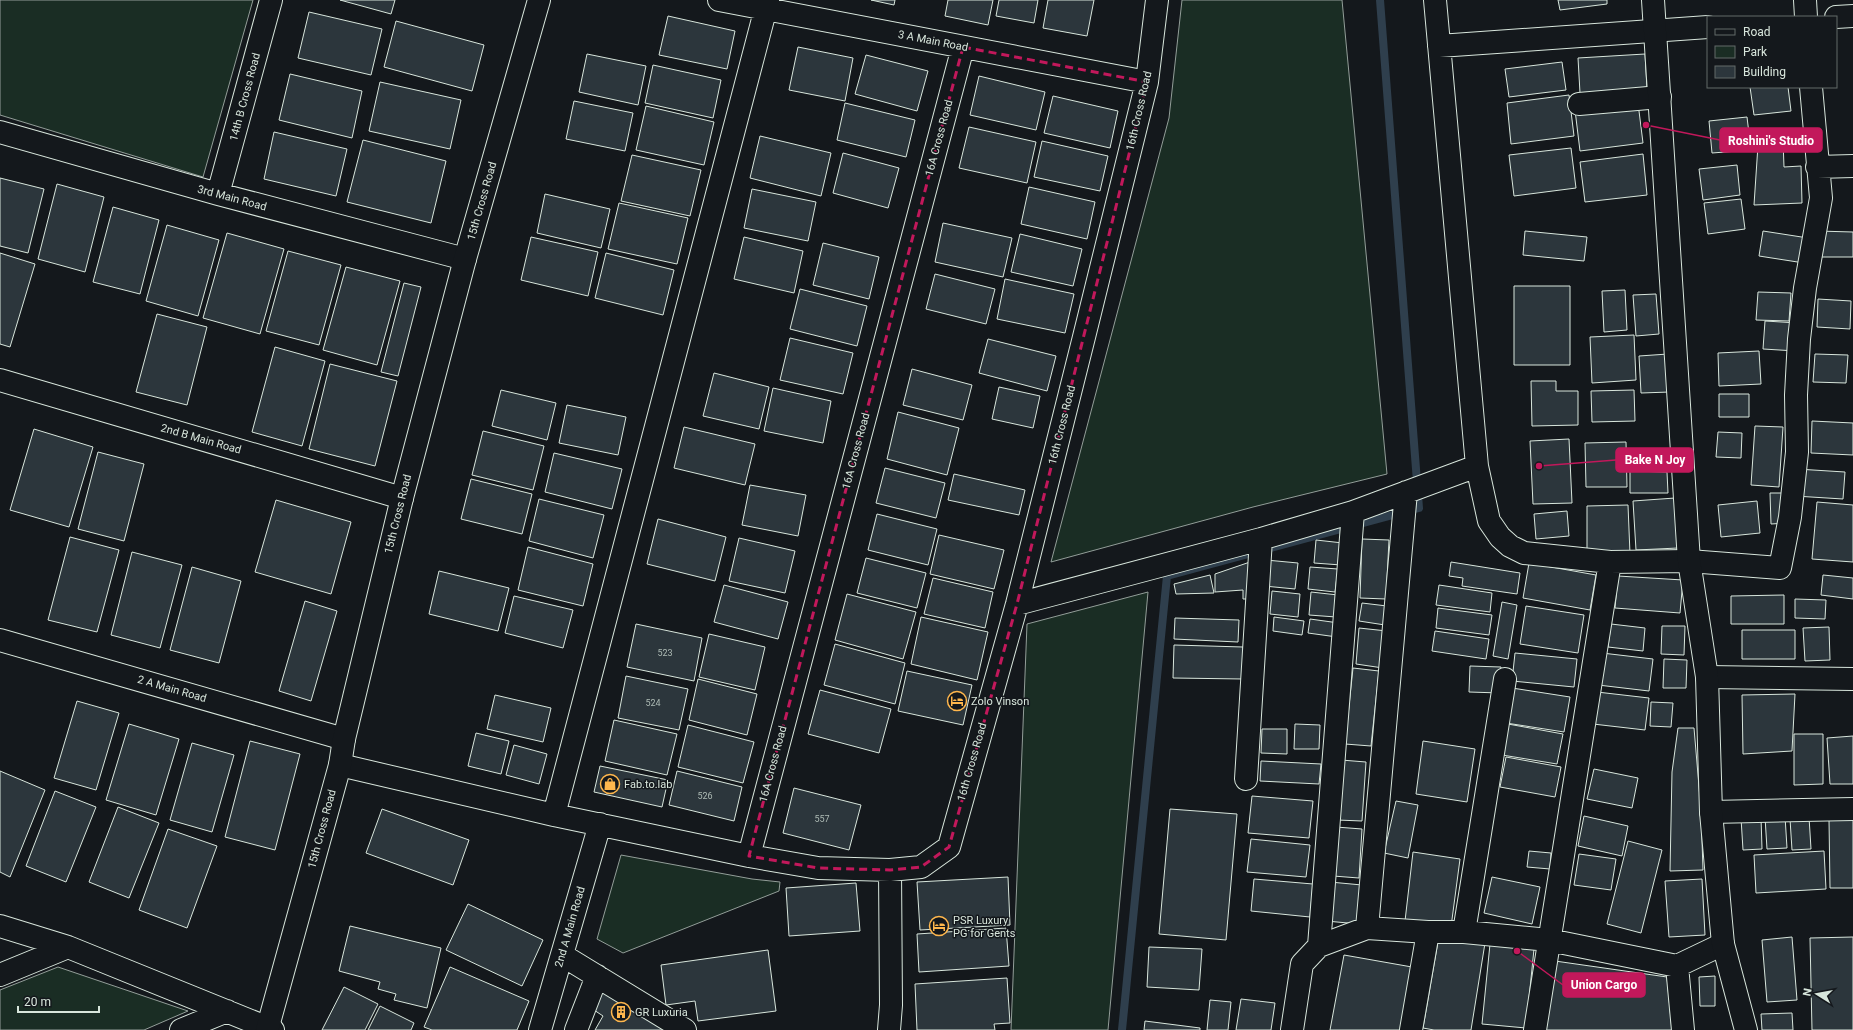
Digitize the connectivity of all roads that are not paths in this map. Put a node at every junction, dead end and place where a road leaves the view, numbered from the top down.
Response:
1 (271, 0) edge
2 (539, 0) edge
3 (719, 0) edge
4 (1157, 0) edge
5 (1435, 0) edge
6 (1653, 0) edge
7 (1805, 0) edge
8 (767, 4) edge
9 (1806, 16) edge
10 (1853, 16) edge
11 (1837, 17) edge
12 (1707, 26) edge
13 (1655, 30) junction
14 (1439, 46) junction
15 (963, 47) junction
16 (1147, 82) junction
17 (1811, 88) edge
18 (1660, 97) junction
19 (1579, 104) dead end
20 (0, 132) edge
21 (1853, 166) edge
22 (1817, 167) junction
23 (218, 194) junction
24 (466, 259) junction
25 (0, 380) edge
26 (1477, 466) junction
27 (1406, 492) junction
28 (402, 498) junction
29 (1353, 512) junction
30 (1261, 539) junction
31 (1689, 561) junction
32 (1610, 562) junction
33 (1017, 604) junction
34 (0, 640) edge
35 (1707, 677) junction
36 (1505, 679) dead end
37 (1853, 679) edge
38 (344, 738) junction
39 (340, 765) junction
40 (1246, 779) dead end
41 (1853, 809) edge
42 (1711, 812) junction
43 (554, 815) junction
44 (600, 824) junction
45 (749, 856) junction
46 (890, 870) junction
47 (0, 926) edge
48 (1367, 928) junction
49 (1428, 932) junction
50 (1464, 932) junction
51 (1549, 940) junction
52 (1723, 944) junction
53 (1319, 946) junction
54 (68, 947) junction
55 (562, 955) junction
56 (1677, 966) junction
57 (0, 975) edge
58 (597, 976) junction
59 (227, 1011) junction
60 (269, 1029) edge
61 (181, 1030) edge
62 (540, 1030) edge
63 (576, 1030) edge
64 (685, 1030) edge
65 (889, 1030) edge
66 (1292, 1030) edge
67 (1411, 1030) edge
68 (1535, 1030) edge
69 (1683, 1030) edge
70 (1746, 1030) edge

1 - 23 street, 14th B Cross Road
2 - 24 street, 15th Cross Road
3 - 8 street, 3 A Main Road
4 - 16 street, 16th Cross Road
5 - 14 street
6 - 13 street
7 - 9 street
8 - 15 street, 3 A Main Road
8 - 43 street
10 - 11 street
12 - 13 street
13 - 14 street
13 - 18 street
14 - 26 street
15 - 16 street, 3 A Main Road
15 - 45 street, 16A Cross Road
16 - 33 street, 16th Cross Road
17 - 22 street
18 - 19 street
18 - 31 street
20 - 23 street, 3rd Main Road
21 - 22 street
22 - 31 street
23 - 24 street, 3rd Main Road
24 - 28 street, 15th Cross Road
25 - 28 street, 2nd B Main Road
26 - 27 street
26 - 32 street
27 - 29 street
27 - 48 street
28 - 38 street, 15th Cross Road
29 - 30 street
29 - 53 street
30 - 33 street
30 - 40 street
31 - 32 street
31 - 35 street
32 - 51 street
33 - 46 street, 16th Cross Road
34 - 38 street, 2 A Main Road
35 - 37 street
35 - 42 street
36 - 50 street
38 - 39 street, 15th Cross Road
39 - 43 street
39 - 60 street, 15th Cross Road
41 - 42 street
42 - 52 street
43 - 44 street
44 - 45 street
44 - 55 street, 2nd A Main Road
45 - 46 street
46 - 65 street
47 - 54 street
48 - 49 street
48 - 53 street
49 - 50 street
49 - 67 street
50 - 51 street
51 - 56 street
51 - 68 street
52 - 56 street
52 - 70 street
53 - 66 street
54 - 57 street
54 - 59 street
55 - 58 street
55 - 62 street, 2nd A Main Road
56 - 69 street
58 - 63 street
58 - 64 street
59 - 60 street
59 - 61 street

